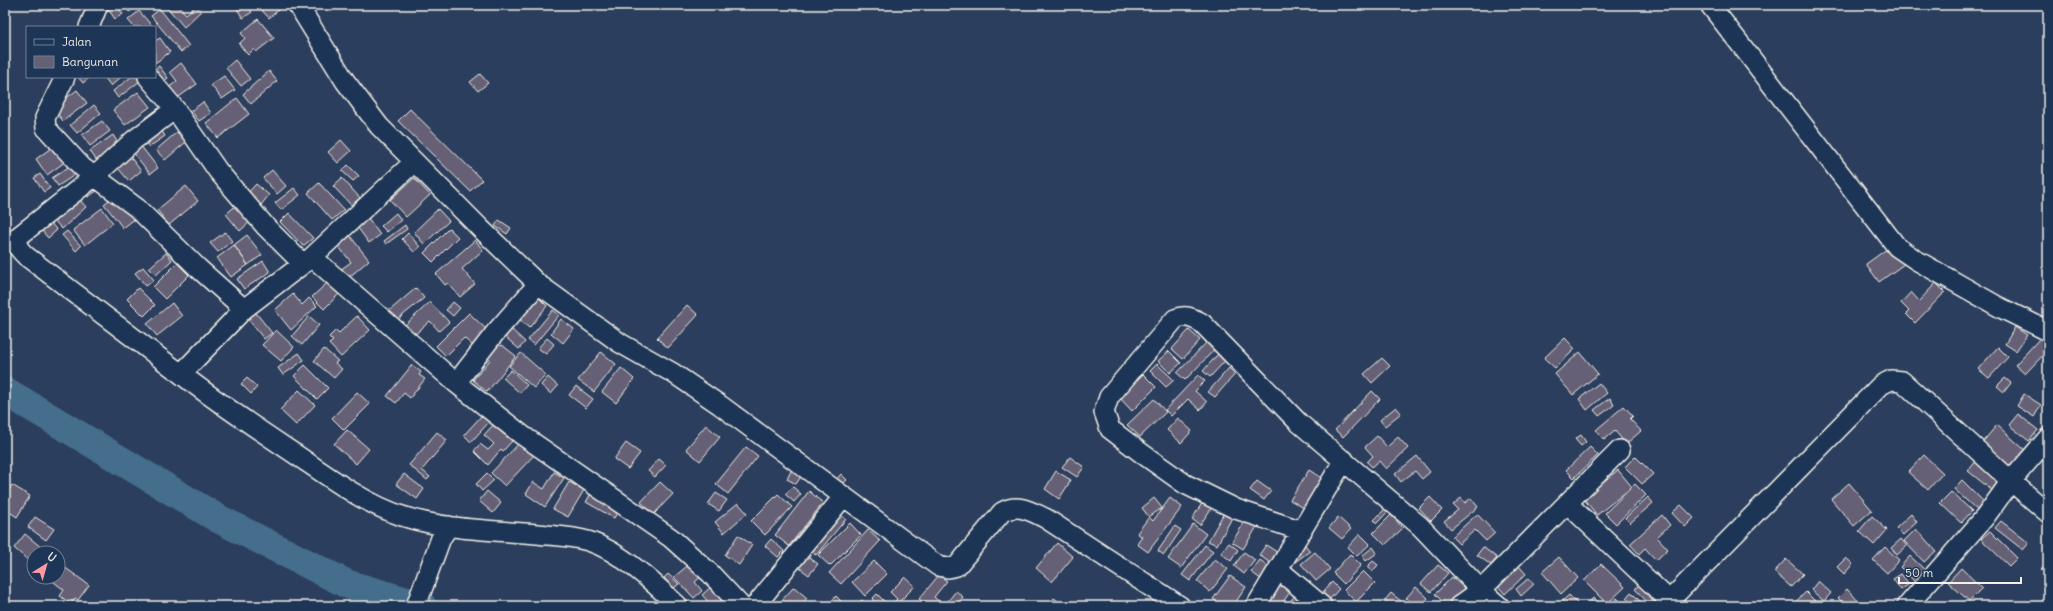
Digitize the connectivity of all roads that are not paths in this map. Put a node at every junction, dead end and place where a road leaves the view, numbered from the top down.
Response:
1 (298, 5) edge
2 (1710, 5) edge
3 (65, 78) edge
4 (149, 78) edge
5 (175, 109) junction
6 (414, 162) junction
7 (95, 176) junction
8 (308, 261) junction
9 (538, 284) junction
10 (244, 309) junction
11 (2048, 331) edge
12 (181, 374) junction
13 (456, 383) junction
14 (2048, 438) edge
15 (1620, 450) dead end
16 (1344, 460) junction
17 (2011, 481) junction
18 (843, 497) junction
19 (1568, 504) junction
20 (2048, 513) edge
21 (1302, 531) junction
22 (445, 532) junction
23 (1279, 570) junction
24 (1481, 590) junction
25 (1669, 604) edge
26 (416, 606) edge
27 (678, 606) edge
28 (741, 606) edge
29 (755, 606) edge
30 (1180, 606) edge
31 (1256, 606) edge
32 (1322, 606) edge
33 (1459, 606) edge
34 (1499, 606) edge
35 (1907, 606) edge

1 - 6 street
2 - 11 street
3 - 7 street
4 - 5 street
5 - 7 street
5 - 8 street
6 - 8 street
6 - 9 street
7 - 10 street
7 - 12 street
8 - 10 street
8 - 13 street
9 - 13 street
9 - 18 street
10 - 12 street
12 - 22 street
13 - 28 street
14 - 17 street
15 - 19 street
16 - 21 street
16 - 21 street
16 - 24 street
17 - 20 street
17 - 25 street
17 - 35 street
18 - 29 street
18 - 30 street
19 - 24 street
19 - 25 street
21 - 23 street
22 - 26 street
22 - 27 street
23 - 31 street
23 - 32 street
24 - 33 street
24 - 34 street

